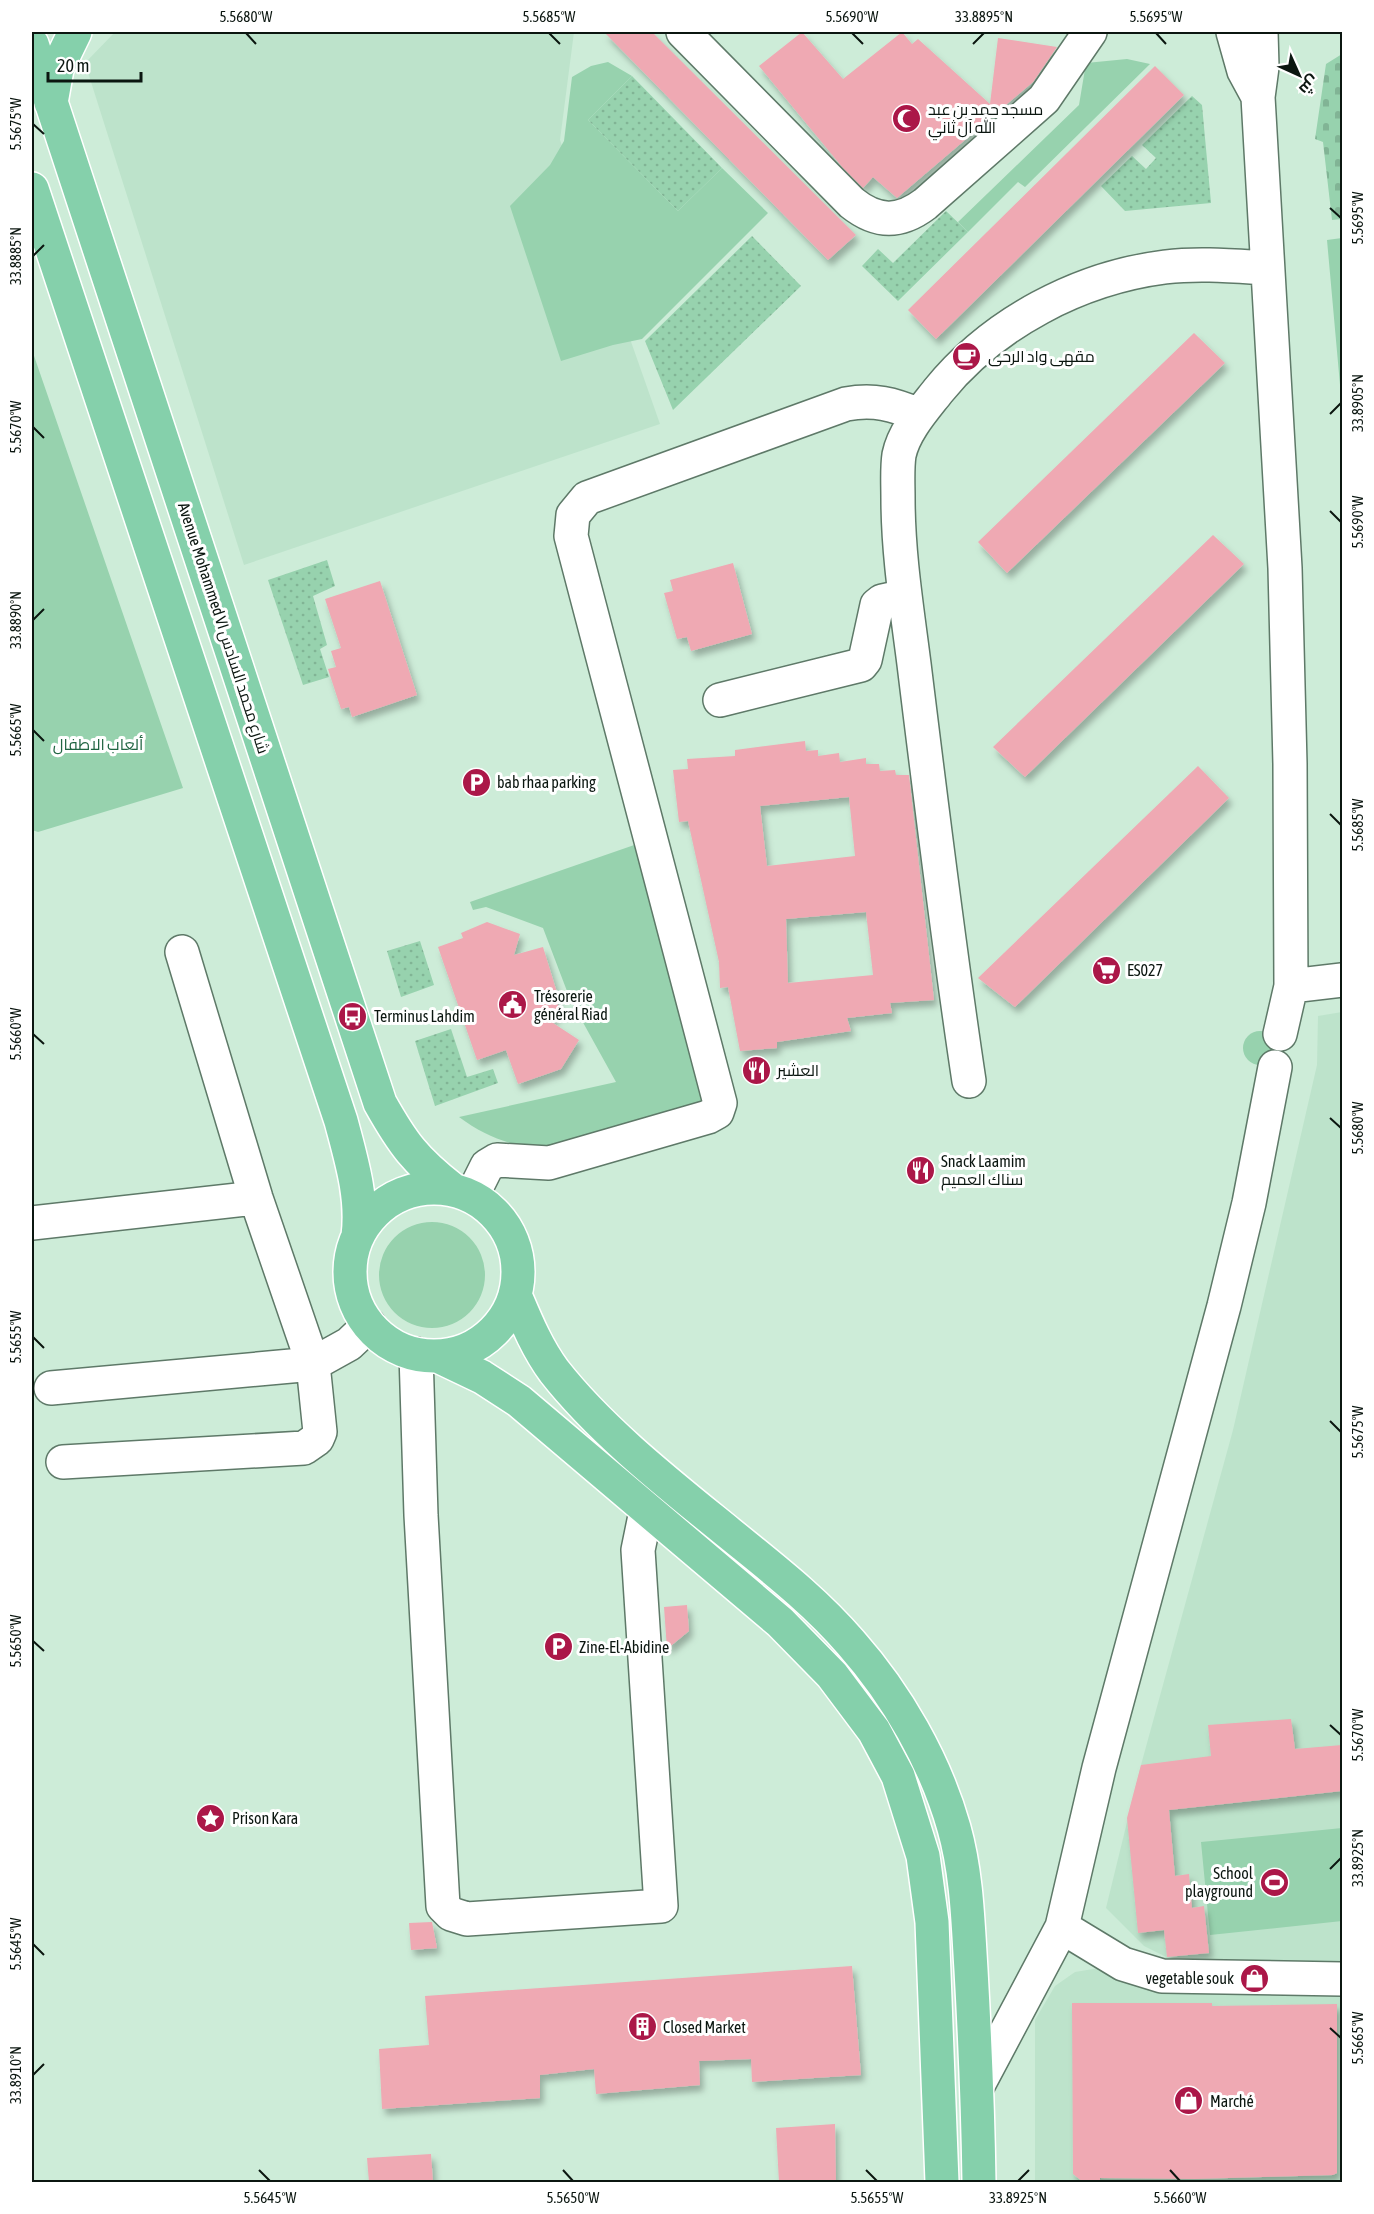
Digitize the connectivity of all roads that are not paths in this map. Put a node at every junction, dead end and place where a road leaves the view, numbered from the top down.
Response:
1 (75, 32) edge
2 (683, 32) edge
3 (1090, 32) edge
4 (1233, 32) edge
5 (1261, 32) edge
6 (32, 44) edge
7 (1258, 97) junction
8 (51, 103) junction
9 (32, 189) edge
10 (1268, 268) junction
11 (918, 415) junction
12 (905, 596) junction
13 (720, 700) dead end
14 (182, 952) dead end
15 (1342, 980) edge
16 (1291, 986) junction
17 (1280, 1034) dead end
18 (1275, 1067) dead end
19 (969, 1081) dead end
20 (462, 1193) junction
21 (256, 1198) junction
22 (32, 1223) edge
23 (358, 1236) junction
24 (515, 1295) junction
25 (369, 1325) junction
26 (427, 1355) junction
27 (313, 1364) junction
28 (51, 1388) dead end
29 (63, 1462) dead end
30 (646, 1511) junction
31 (1062, 1927) junction
32 (1342, 1979) edge
33 (977, 2087) junction
34 (942, 2182) edge
35 (979, 2182) edge

1 - 8 main road
2 - 3 street
4 - 7 street
5 - 7 street
6 - 8 main road, Avenue Mohammed VI شارع محمد السادس
7 - 10 street
8 - 20 main road, Avenue Mohammed VI شارع محمد السادس
9 - 23 main road
10 - 11 street
10 - 16 street
11 - 12 street
11 - 20 street
12 - 13 street
12 - 19 street
14 - 21 street
15 - 16 street
16 - 17 street
18 - 31 street
20 - 23 main road
20 - 24 main road
21 - 22 street
21 - 27 street
23 - 25 main road
24 - 26 main road
24 - 33 main road
25 - 26 main road
25 - 27 street
26 - 30 main road
26 - 30 street
27 - 28 street
27 - 29 street
30 - 34 main road
31 - 32 street
31 - 33 street
33 - 35 main road

